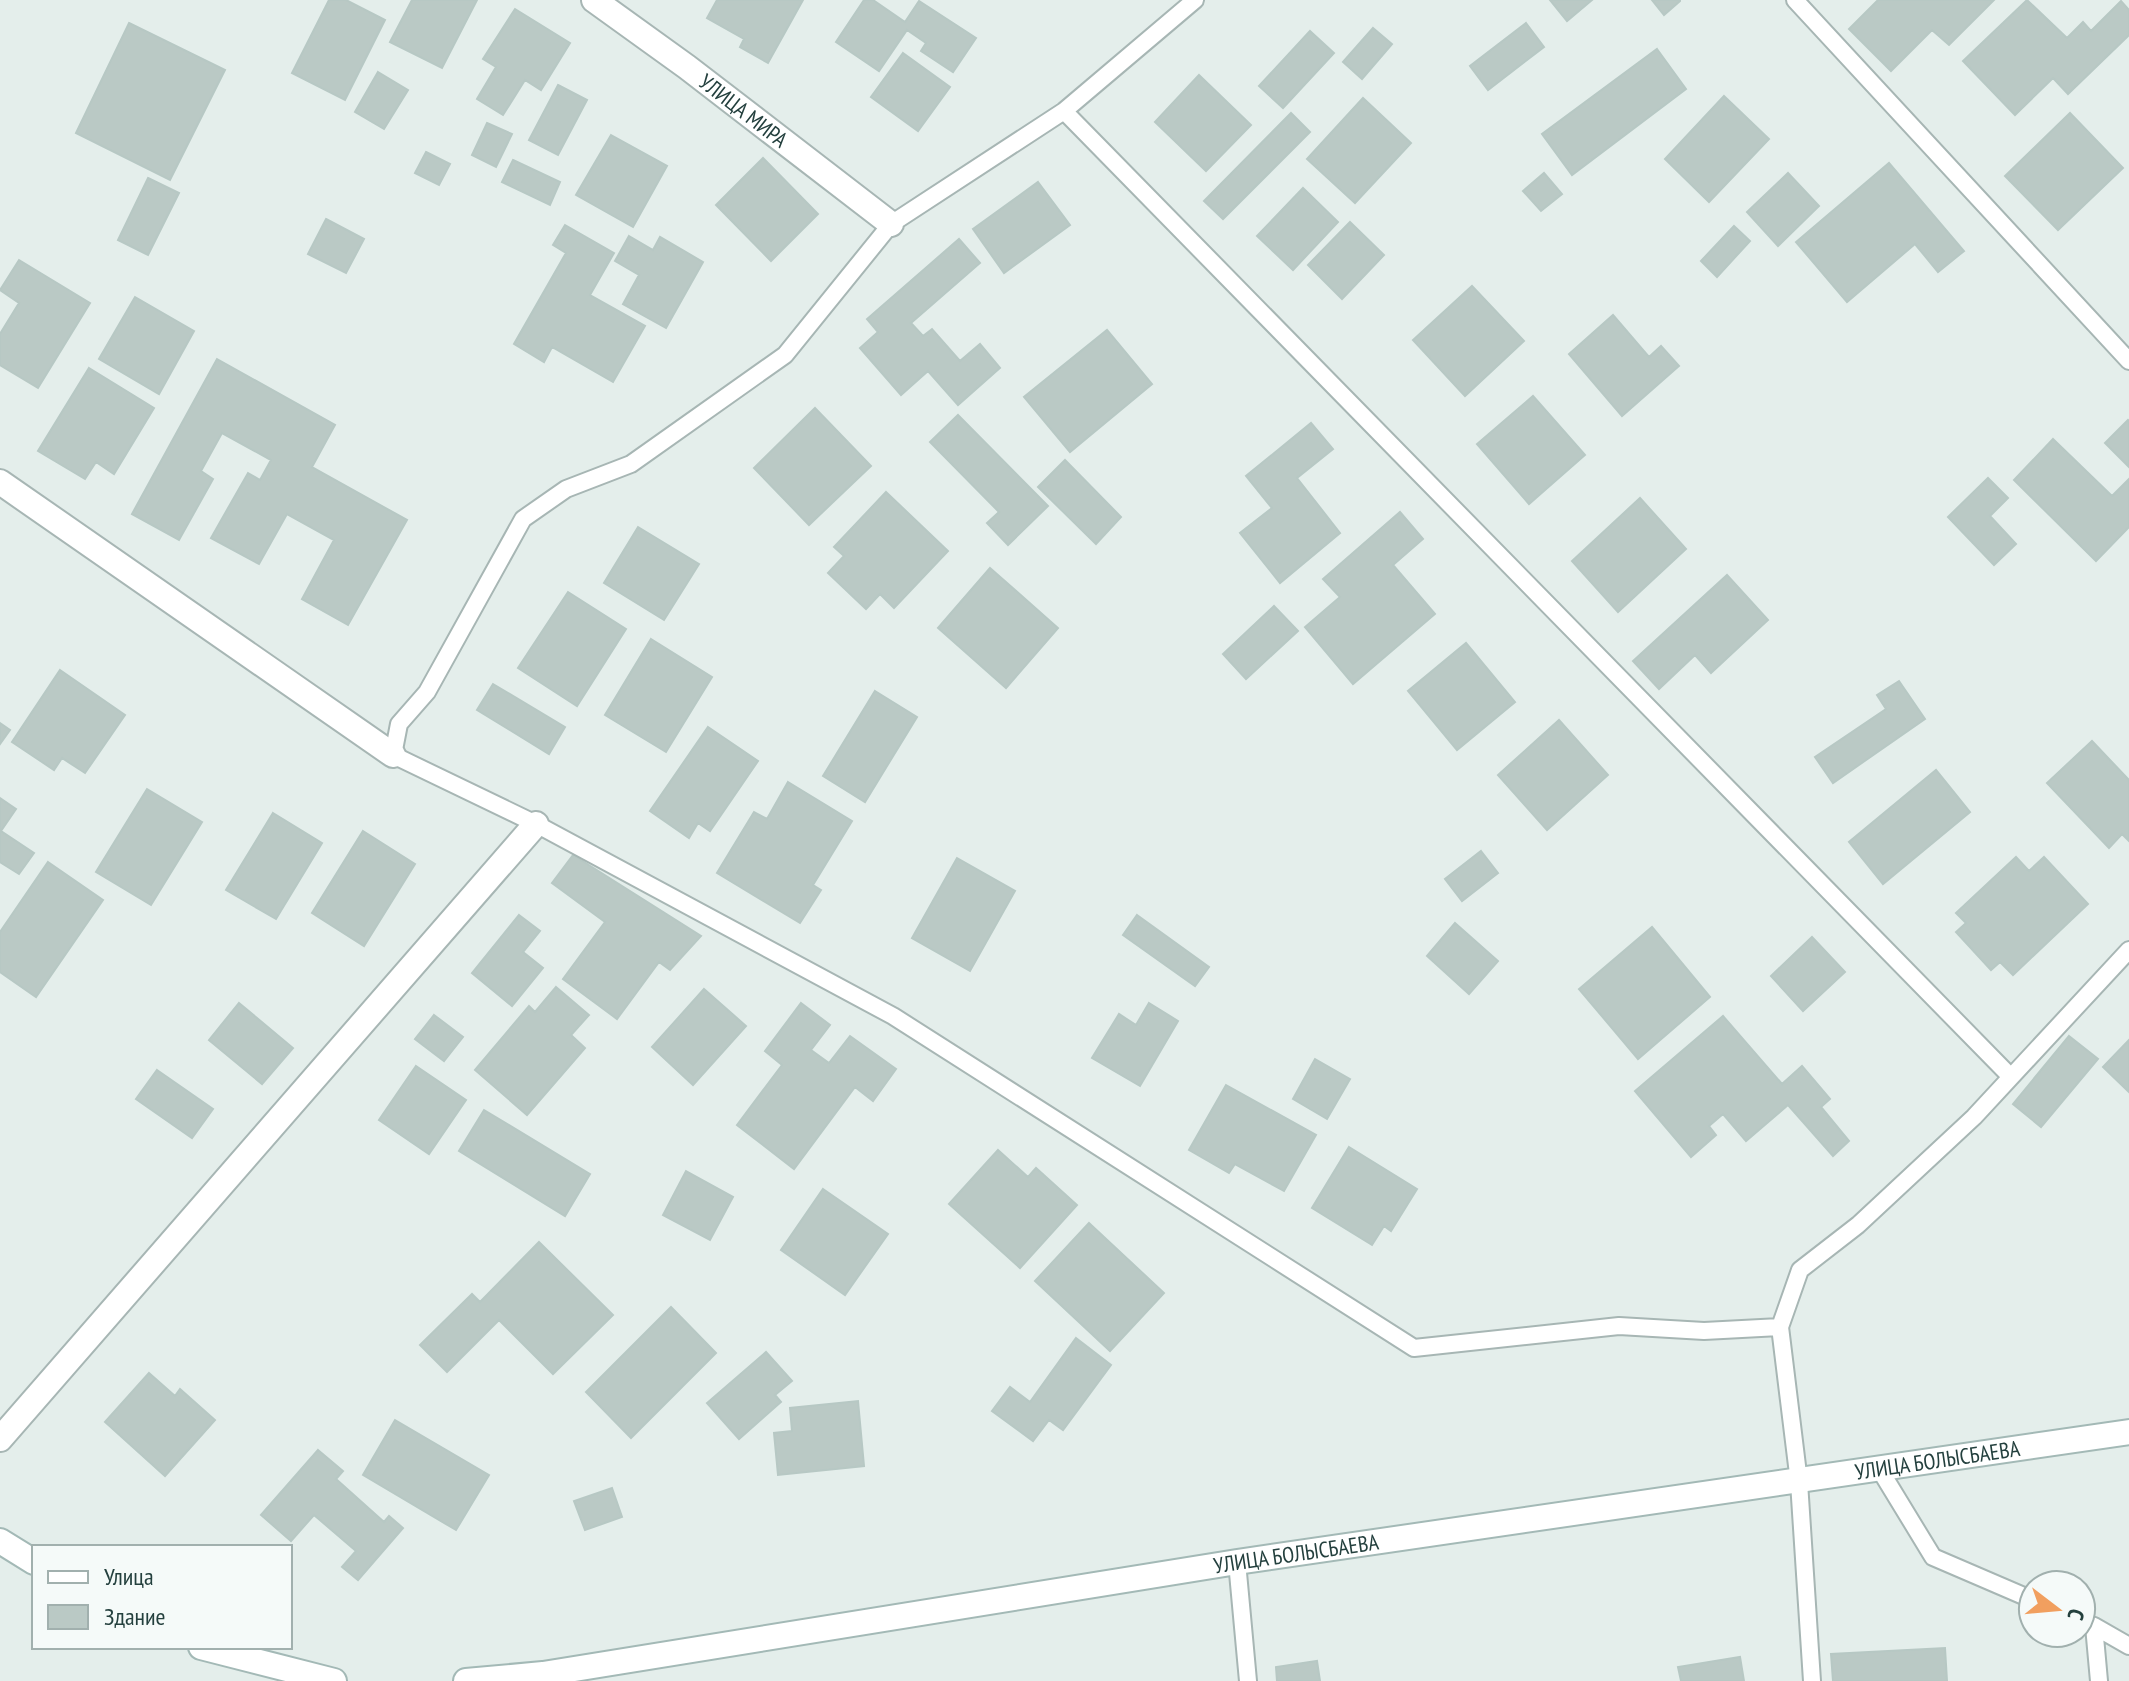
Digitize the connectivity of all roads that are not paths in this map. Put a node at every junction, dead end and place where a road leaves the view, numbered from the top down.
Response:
1 (594, 0) edge
2 (1195, 0) edge
3 (1795, 0) edge
4 (1064, 111) junction
5 (891, 224) junction
6 (2129, 361) edge
7 (0, 482) edge
8 (393, 755) junction
9 (536, 824) junction
10 (2129, 950) edge
11 (2011, 1077) junction
12 (1780, 1327) junction
13 (2129, 1432) edge
14 (0, 1439) edge
15 (1880, 1470) junction
16 (1799, 1482) junction
17 (0, 1541) edge
18 (32, 1561) edge
19 (1237, 1562) junction
20 (2017, 1593) edge
21 (2097, 1629) edge
22 (2129, 1646) edge
23 (209, 1649) edge
24 (2093, 1649) edge
25 (334, 1681) edge
26 (466, 1681) edge
27 (1248, 1681) edge
28 (1812, 1681) edge
29 (2099, 1681) edge

1 - 5 street, УЛИЦА МИРА
2 - 4 lane
3 - 6 lane
4 - 5 lane
4 - 11 lane
5 - 8 lane
7 - 8 street
8 - 9 lane
9 - 12 lane
9 - 14 street
10 - 11 lane
11 - 12 lane
12 - 16 lane
13 - 15 street, УЛИЦА БОЛЫСБАЕВА
15 - 16 street, УЛИЦА БОЛЫСБАЕВА
15 - 20 lane
16 - 19 street, УЛИЦА БОЛЫСБАЕВА
16 - 28 lane
17 - 18 street
19 - 26 street, УЛИЦА БОЛЫСБАЕВА
19 - 27 lane
21 - 22 lane
23 - 25 street
24 - 29 lane

